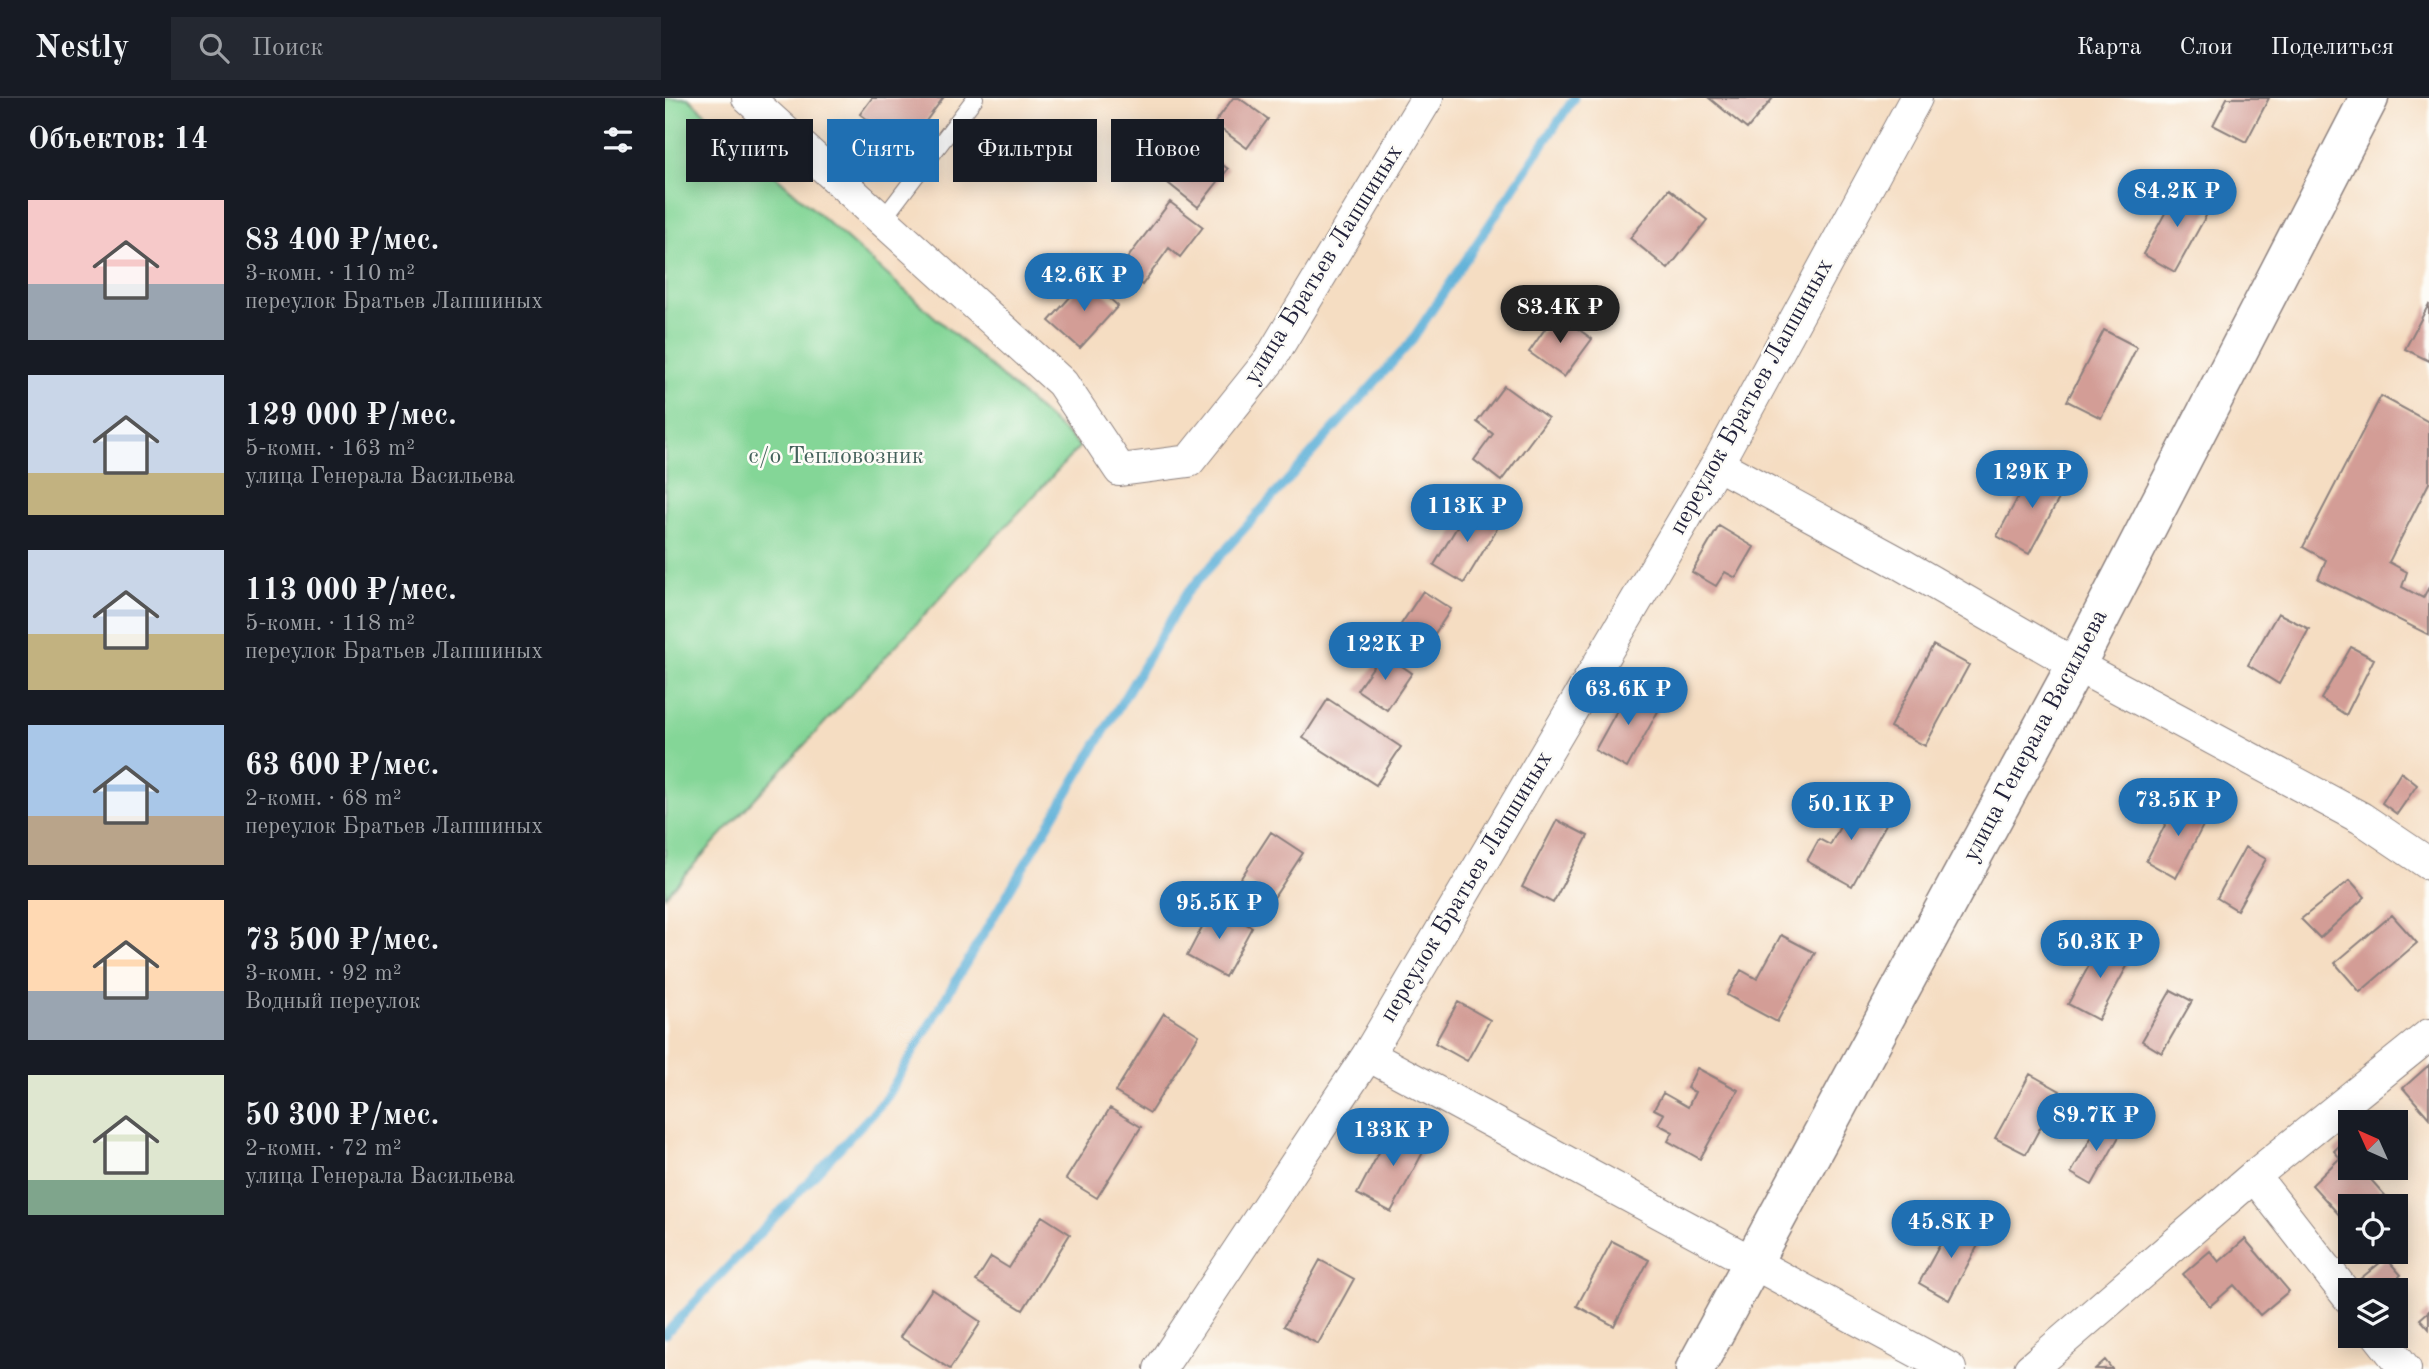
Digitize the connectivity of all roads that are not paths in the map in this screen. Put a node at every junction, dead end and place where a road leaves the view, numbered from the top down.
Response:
1 (748, 98) edge
2 (975, 98) edge
3 (1427, 98) edge
4 (1916, 98) edge
5 (2369, 98) edge
6 (883, 219) junction
7 (1717, 464) junction
8 (2076, 665) junction
9 (2429, 864) edge
10 (2429, 1035) edge
11 (1368, 1055) junction
12 (2254, 1176) junction
13 (1751, 1264) junction
14 (2338, 1284) edge
15 (2388, 1348) edge
16 (1160, 1369) edge
17 (1695, 1369) edge
18 (1950, 1369) edge
19 (2030, 1369) edge
20 (2405, 1369) edge

1 - 6 street
2 - 6 lane
3 - 6 street, улица Братьев Лапшиных
4 - 7 street, переулок Братьев Лапшиных
5 - 8 main road, улица Генерала Васильева
7 - 8 street
7 - 11 street, переулок Братьев Лапшиных
8 - 9 street
8 - 13 main road, улица Генерала Васильева
10 - 12 street
11 - 13 street
11 - 16 street, переулок Братьев Лапшиных
12 - 14 street
12 - 19 street
13 - 17 main road, улица Генерала Васильева
13 - 18 street
15 - 20 street

